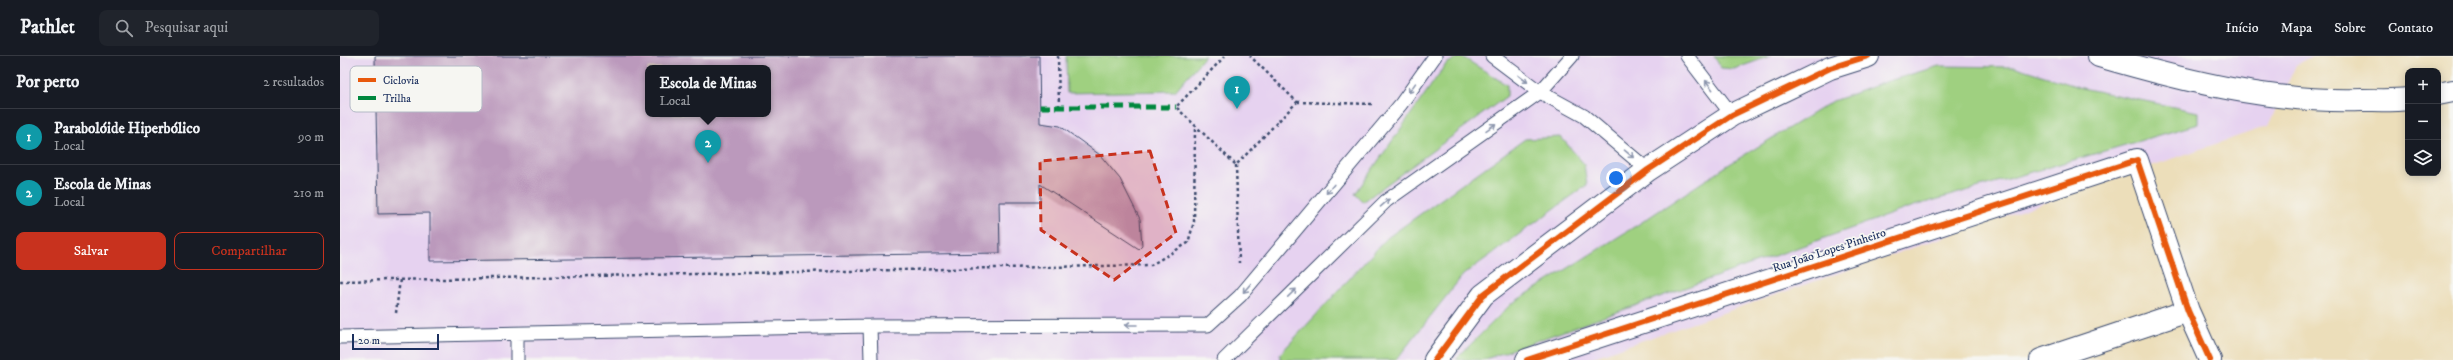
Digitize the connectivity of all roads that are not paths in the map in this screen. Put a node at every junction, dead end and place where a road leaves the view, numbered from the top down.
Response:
1 (1435, 56) edge
2 (1492, 56) edge
3 (1572, 56) edge
4 (1687, 56) edge
5 (1868, 56) edge
6 (2099, 56) edge
7 (2453, 91) edge
8 (1540, 92) junction
9 (2441, 93) edge
10 (2405, 98) edge
11 (1732, 115) junction
12 (1648, 170) junction
13 (2188, 311) junction
14 (870, 326) junction
15 (517, 335) junction
16 (340, 337) edge
17 (517, 360) edge
18 (871, 360) edge
19 (1224, 360) edge
20 (1435, 360) edge
21 (1527, 360) edge
22 (2041, 360) edge
23 (2210, 360) edge

1 -> 14 lane
2 -> 8 lane
3 - 8 lane
11 -> 4 lane
5 - 11 street
6 - 10 street
7 - 9 street
8 -> 12 lane
19 -> 8 lane
11 - 12 street
12 - 20 street
13 - 21 street, Rua João Lopes Pinheiro
13 - 22 street
13 - 23 street
14 - 15 lane
14 - 18 lane
15 - 16 lane
15 - 17 lane

